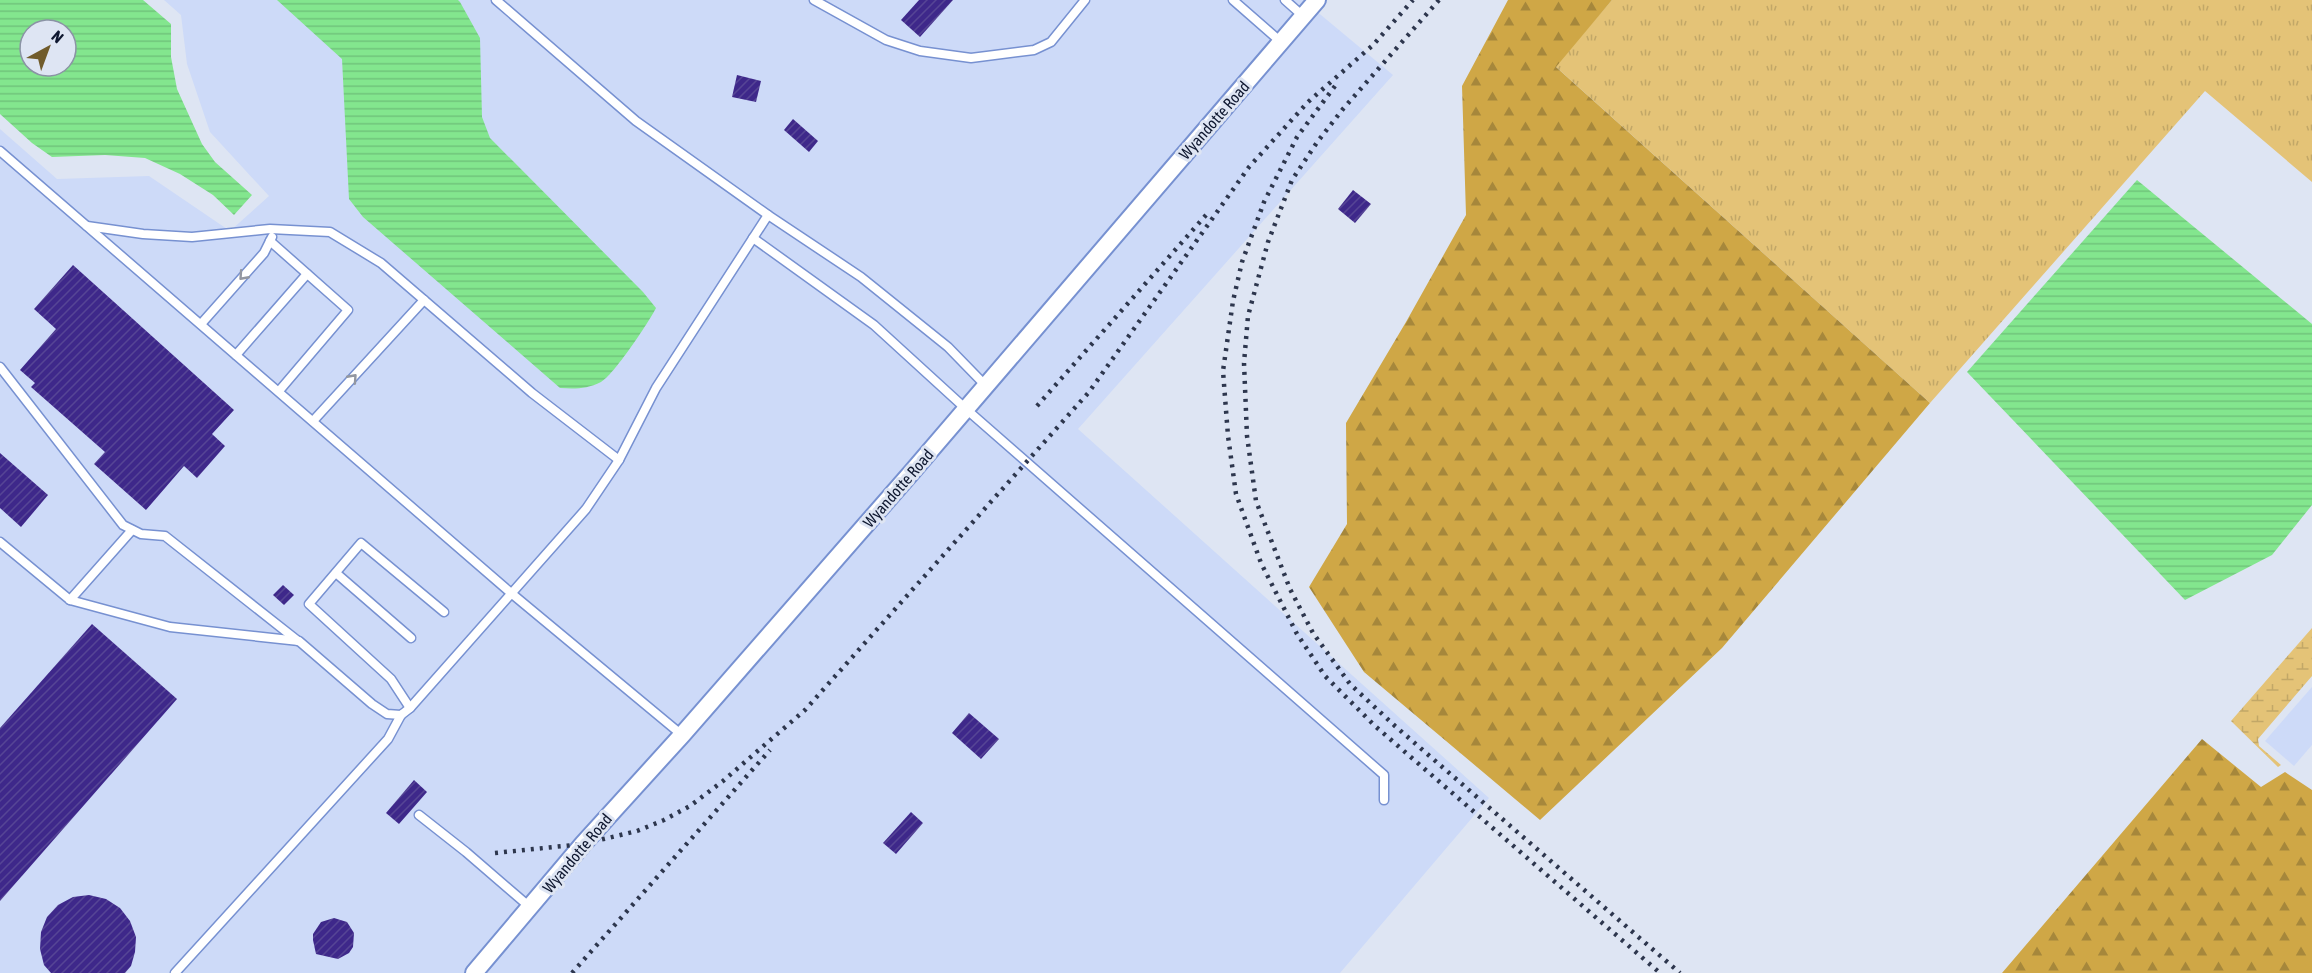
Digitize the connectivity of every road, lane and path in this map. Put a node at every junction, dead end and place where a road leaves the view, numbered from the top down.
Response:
1 (496, 0) edge
2 (813, 0) edge
3 (1085, 0) edge
4 (1233, 0) edge
5 (1285, 0) edge
6 (1317, 0) edge
7 (1303, 16) junction
8 (1281, 42) junction
9 (0, 152) edge
10 (768, 215) junction
11 (87, 226) junction
12 (277, 229) junction
13 (753, 238) junction
14 (270, 241) junction
15 (307, 274) junction
16 (424, 300) junction
17 (201, 324) junction
18 (236, 355) junction
19 (0, 367) edge
20 (986, 386) junction
21 (279, 391) junction
22 (966, 409) junction
23 (313, 421) junction
24 (619, 460) junction
25 (132, 530) junction
26 (0, 542) edge
27 (336, 573) junction
28 (511, 593) junction
29 (70, 600) junction
30 (444, 612) dead end
31 (411, 638) dead end
32 (298, 641) junction
33 (410, 708) junction
34 (400, 715) junction
35 (682, 735) junction
36 (1384, 800) dead end
37 (419, 815) dead end
38 (531, 908) junction
39 (175, 973) edge
40 (474, 973) edge

1 - 10 lane
2 - 3 lane
4 - 8 lane
5 - 7 lane
6 - 7 street, Wyandotte Road
7 - 8 street, Wyandotte Road
8 - 20 street, Wyandotte Road
9 - 11 lane
10 - 13 lane
10 - 20 lane
11 - 12 lane
11 - 17 lane
12 - 14 lane
12 - 16 lane
13 - 22 lane
13 - 24 lane
14 - 15 lane
14 -> 17 lane
15 - 18 lane
15 - 21 lane
23 -> 16 lane
16 - 24 lane
17 - 18 lane
18 - 21 lane
19 - 25 lane
20 - 22 street, Wyandotte Road
21 - 23 lane
22 - 35 street, Wyandotte Road
22 - 36 lane
23 - 28 lane
24 - 28 lane
25 - 29 lane
25 - 32 lane
26 - 29 lane
27 - 30 lane
27 - 31 lane
27 - 33 lane
28 - 33 lane
28 - 35 lane
29 - 32 lane
32 - 34 lane
33 - 34 lane
34 - 39 lane
35 - 38 street, Wyandotte Road
37 - 38 lane
38 - 40 street, Wyandotte Road

